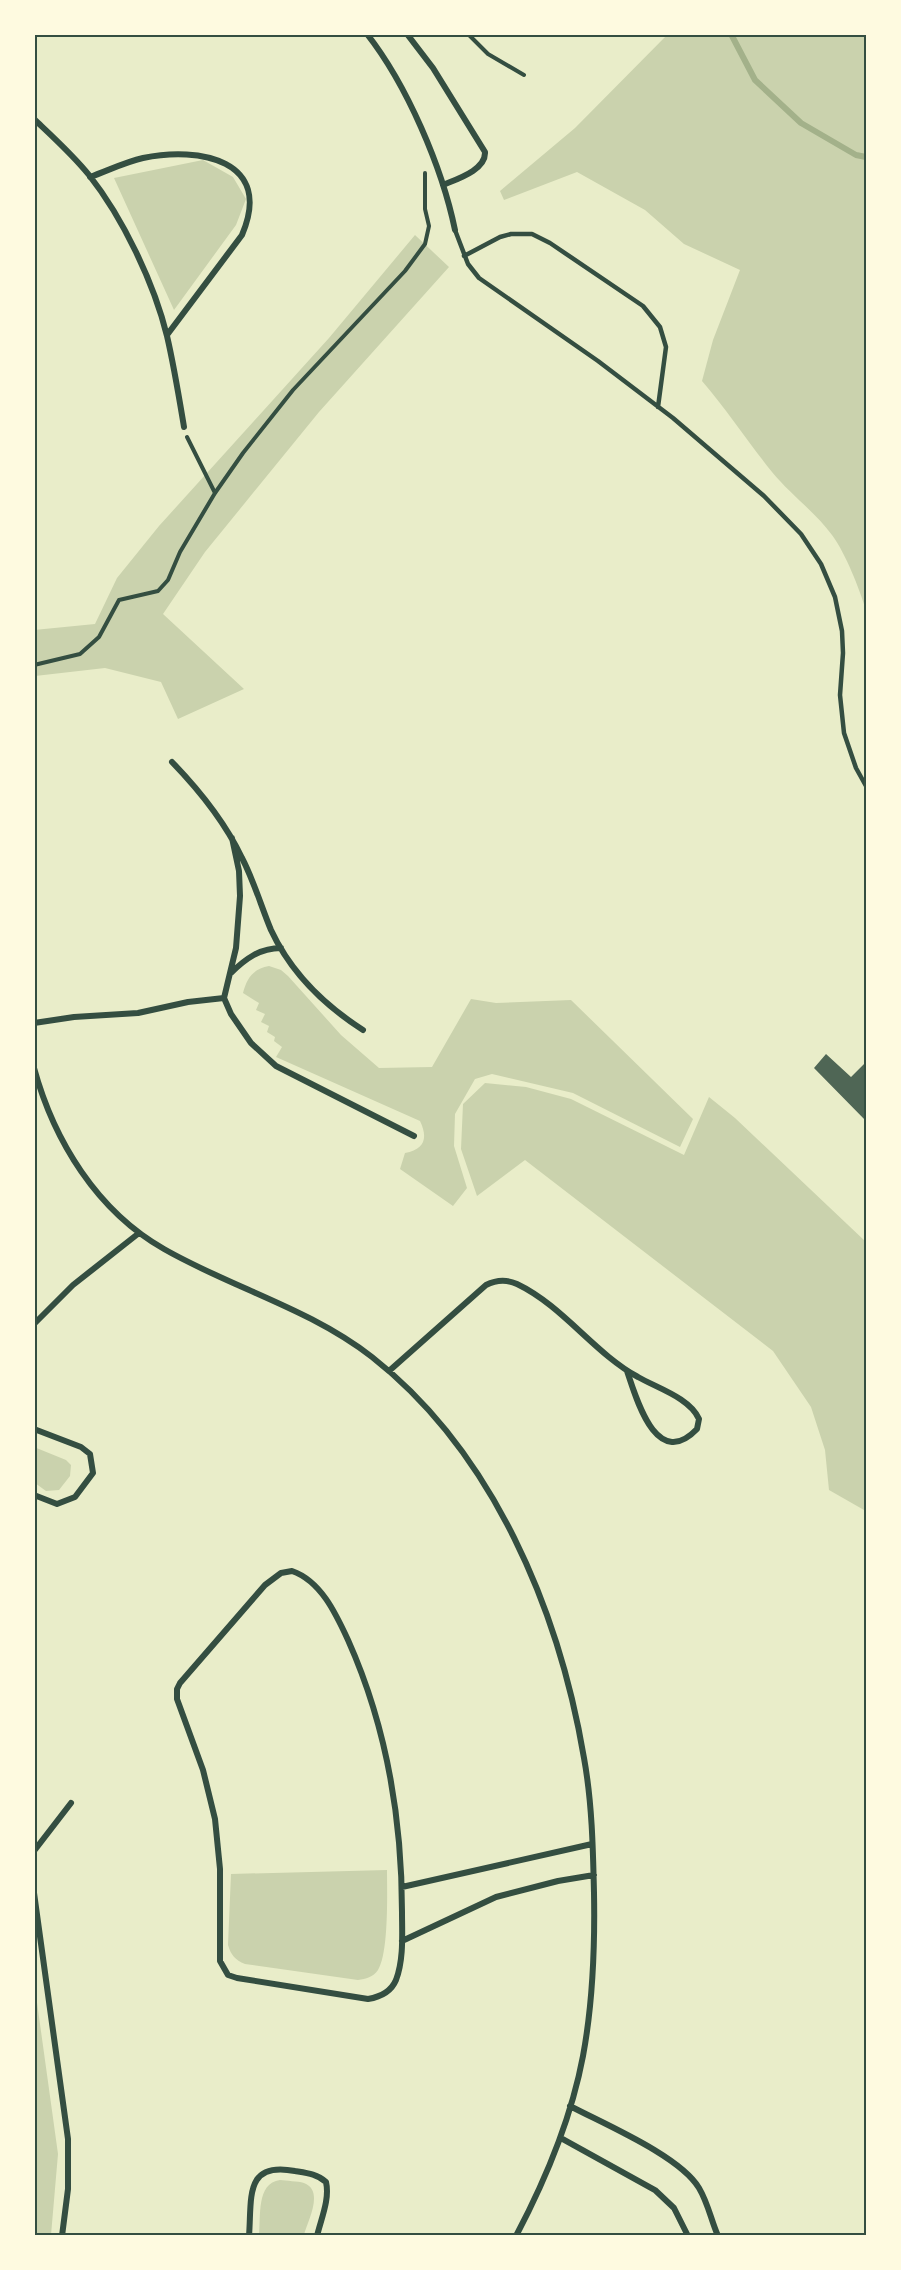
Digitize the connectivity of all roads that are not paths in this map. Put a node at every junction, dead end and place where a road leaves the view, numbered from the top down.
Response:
1 (367, 34) edge
2 (407, 34) edge
3 (34, 119) edge
4 (90, 177) junction
5 (443, 185) junction
6 (455, 230) joint
7 (465, 256) junction
8 (167, 335) junction
9 (658, 406) junction
10 (184, 427) road end
11 (172, 762) dead end
12 (867, 786) edge
13 (232, 838) junction
14 (281, 948) junction
15 (230, 974) junction
16 (224, 999) junction
17 (34, 1023) edge
18 (363, 1030) dead end
19 (34, 1068) edge
20 (414, 1136) dead end
21 (140, 1233) junction
22 (34, 1324) edge
23 (389, 1371) junction
24 (627, 1371) junction
25 (34, 1429) edge
26 (34, 1494) edge
27 (71, 1803) dead end
28 (592, 1844) junction
29 (34, 1851) edge
30 (594, 1875) junction
31 (402, 1887) junction
32 (34, 1893) edge
33 (402, 1941) junction
34 (570, 2106) junction
35 (561, 2138) junction
36 (62, 2235) edge
37 (249, 2235) edge
38 (317, 2235) edge
39 (516, 2235) edge
40 (688, 2235) edge
41 (718, 2235) edge

1 - 5 street
2 - 5 street
3 - 4 street
4 - 8 street
4 - 8 street
5 - 6 street
6 - 7 lane
7 - 9 lane
7 - 9 lane
8 - 10 street
9 - 12 lane
11 - 13 street
13 - 14 street
13 - 15 street
14 - 15 street
14 - 18 street
15 - 16 street
16 - 17 street
16 - 20 street
19 - 21 street
21 - 22 street
21 - 23 street
23 - 24 street
23 - 28 street
24 - 24 street
25 - 26 street
27 - 29 street
28 - 30 street
28 - 31 street
30 - 33 street
30 - 34 street
31 - 33 street
31 - 33 street
32 - 36 street
34 - 35 street
34 - 41 street
35 - 39 street
35 - 40 street
37 - 38 street

